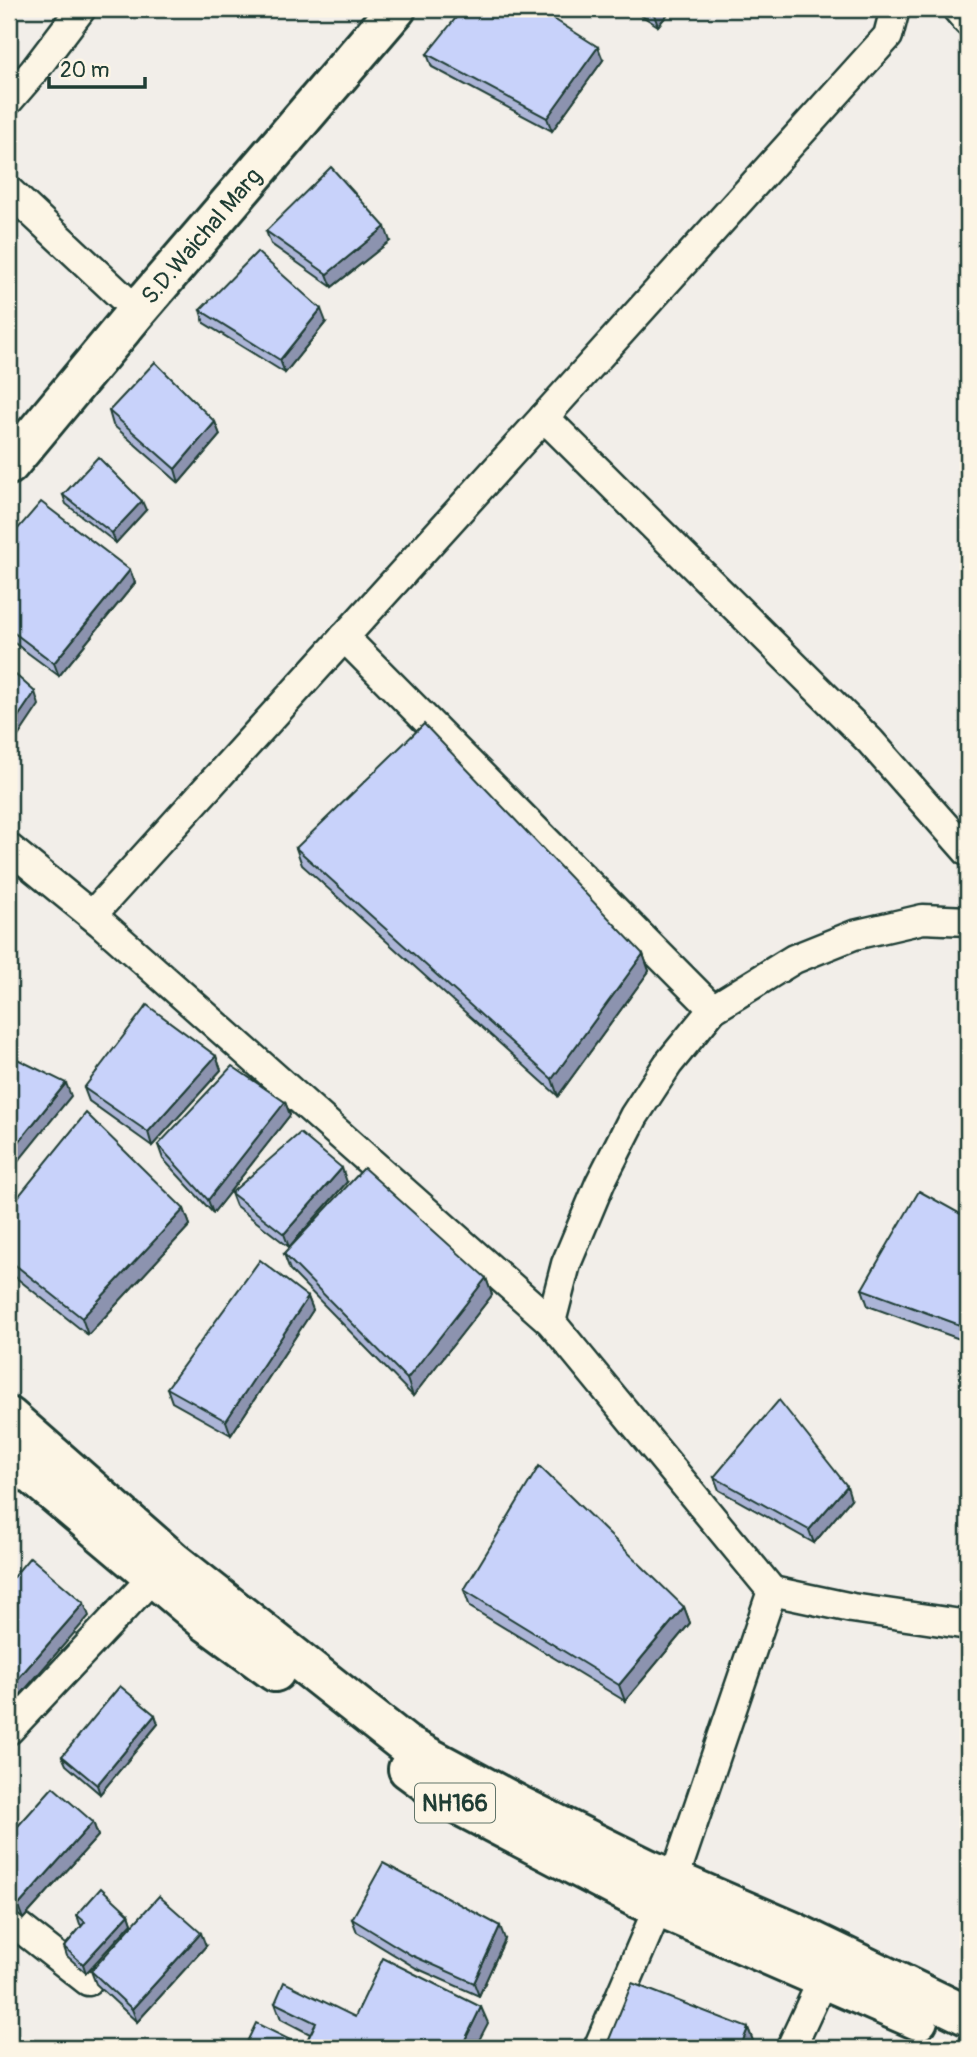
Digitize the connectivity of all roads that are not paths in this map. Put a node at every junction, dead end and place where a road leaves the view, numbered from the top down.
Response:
1 (81, 9) edge
2 (396, 9) edge
3 (895, 9) edge
4 (957, 9) edge
5 (968, 22) edge
6 (9, 100) edge
7 (9, 191) edge
8 (136, 311) junction
9 (544, 417) junction
10 (9, 465) edge
11 (344, 637) junction
12 (9, 848) edge
13 (968, 852) edge
14 (92, 915) junction
15 (968, 920) edge
16 (713, 1009) junction
17 (551, 1322) junction
18 (9, 1417) edge
19 (9, 1455) edge
20 (153, 1577) junction
21 (772, 1591) junction
22 (968, 1625) edge
23 (9, 1730) edge
24 (666, 1893) junction
25 (9, 1919) edge
26 (823, 1979) junction
27 (88, 1981) edge
28 (968, 2016) edge
29 (968, 2042) edge
30 (598, 2048) edge
31 (791, 2048) edge

1 - 6 street
2 - 8 main road, S.D.Waichal Marg
3 - 9 street
4 - 5 street
7 - 8 street
8 - 10 main road, S.D.Waichal Marg
9 - 11 street
9 - 13 street
11 - 14 street
11 - 16 street
12 - 14 street
14 - 17 street
15 - 16 street
16 - 17 street
17 - 21 street
18 - 24 main road, NH166
19 - 20 main road, NH166
20 - 23 street
20 - 24 main road, NH166
21 - 22 street
21 - 24 street
24 - 26 main road, NH166
24 - 28 main road, NH166
24 - 30 street
25 - 27 street
26 - 29 main road, NH166
26 - 31 street

